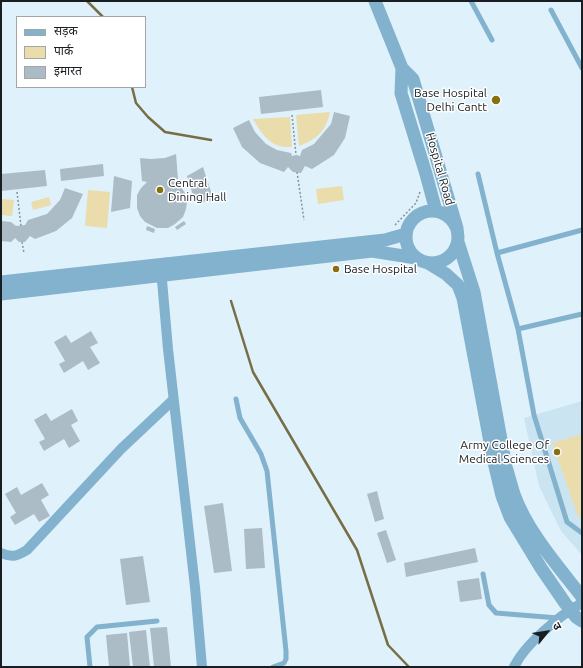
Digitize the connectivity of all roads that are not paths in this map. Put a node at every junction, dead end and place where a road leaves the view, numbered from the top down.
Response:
1 (375, 1) edge
2 (472, 1) edge
3 (551, 10) dead end
4 (492, 40) dead end
5 (402, 68) junction
6 (582, 68) edge
7 (478, 174) dead end
8 (436, 211) junction
9 (457, 228) junction
10 (582, 230) edge
11 (406, 234) junction
12 (458, 242) junction
13 (497, 253) junction
14 (416, 258) junction
15 (428, 263) junction
16 (162, 270) junction
17 (1, 282) edge
18 (1, 294) edge
19 (582, 314) edge
20 (518, 329) junction
21 (236, 399) dead end
22 (173, 400) junction
23 (582, 533) edge
24 (1, 553) edge
25 (483, 574) dead end
26 (582, 597) edge
27 (582, 603) edge
28 (570, 609) junction
29 (559, 618) junction
30 (157, 621) dead end
31 (582, 621) edge
32 (279, 666) edge
33 (90, 667) edge
34 (202, 667) edge
35 (273, 667) edge
36 (514, 667) edge

1 - 5 street, Hospital Road
2 - 4 lane
3 - 6 lane
5 - 8 street, Hospital Road
5 - 9 street, Hospital Road
7 - 13 lane
8 - 9 street
8 - 11 street
9 - 12 street
10 - 13 lane
11 - 14 street
11 - 16 street
12 - 15 street
12 - 26 street
13 - 20 lane
14 - 15 street
14 - 16 street
15 - 28 street
16 - 17 street
16 - 18 street
16 - 22 street
19 - 20 lane
20 - 23 lane
21 - 32 lane
22 - 24 street
22 - 34 street
25 - 29 lane
27 - 28 street
28 - 29 street
28 - 31 street
29 - 36 street
30 - 33 lane
32 - 35 lane

